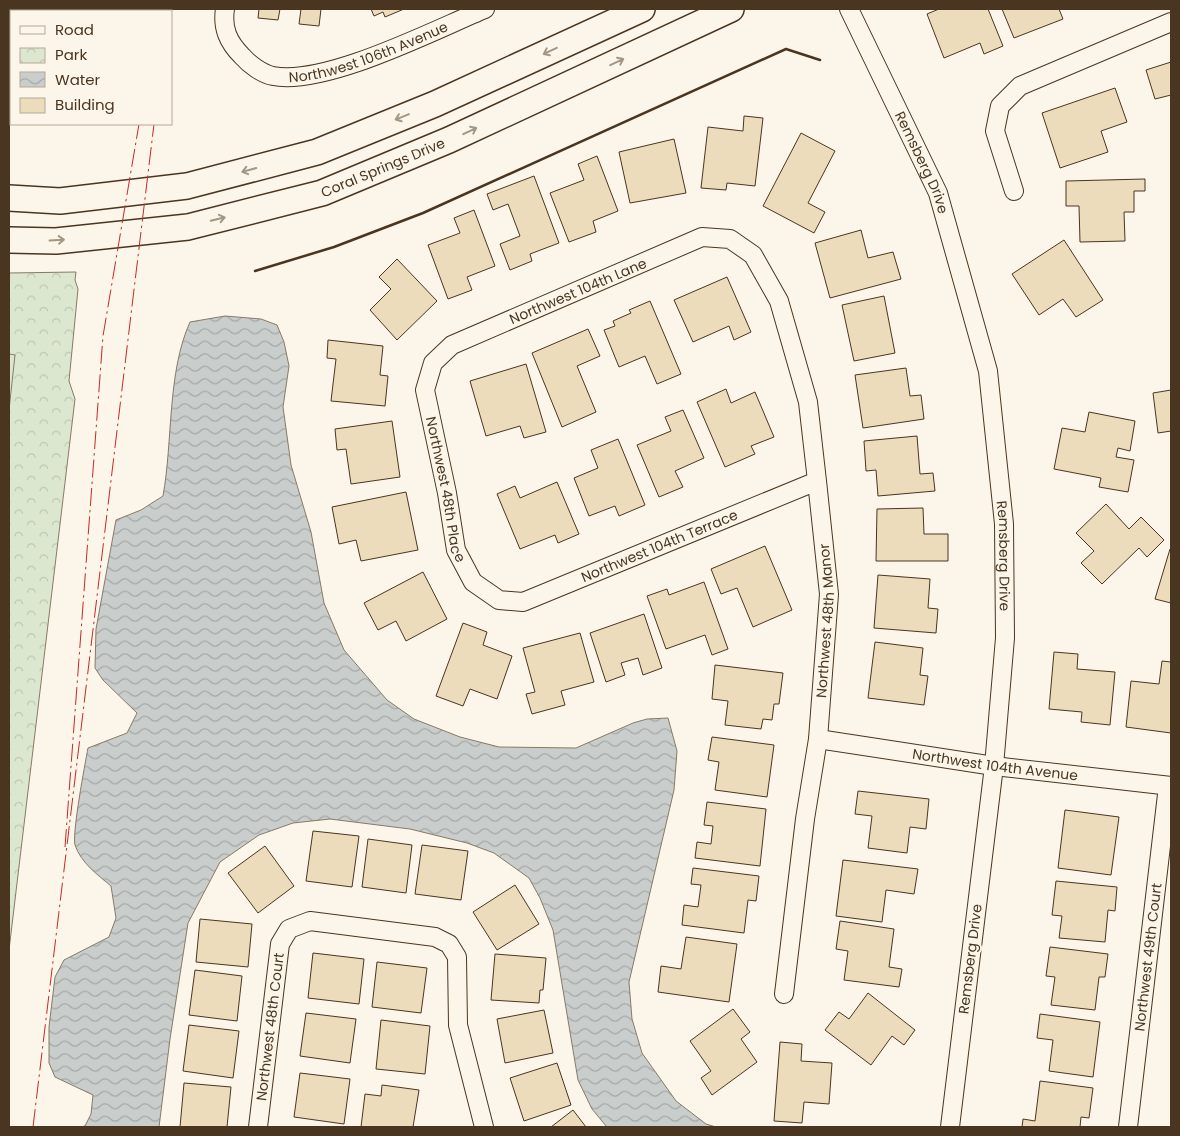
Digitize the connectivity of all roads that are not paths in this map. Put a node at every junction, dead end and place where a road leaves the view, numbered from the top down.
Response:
1 (225, 9) edge
2 (485, 9) edge
3 (642, 9) edge
4 (731, 9) edge
5 (850, 9) edge
6 (1171, 22) edge
7 (1014, 191) dead end
8 (133, 192) junction
9 (9, 198) edge
10 (137, 232) junction
11 (730, 239) joint
12 (9, 240) edge
13 (433, 363) joint
14 (818, 481) junction
15 (499, 600) joint
16 (818, 740) junction
17 (994, 766) junction
18 (1170, 786) edge
19 (784, 994) dead end
20 (258, 1127) edge
21 (484, 1127) edge
22 (950, 1127) edge
23 (1128, 1127) edge

1 - 2 street, Northwest 106th Avenue
3 -> 8 main road
10 -> 4 main road, Coral Springs Drive
5 - 17 street, Remsberg Drive
6 - 7 street
8 - 9 main road
8 - 10 main road
12 -> 10 main road, Coral Springs Drive
11 - 13 street, Northwest 104th Lane
11 - 14 street, Northwest 48th Manor
13 - 15 street, Northwest 48th Place
14 - 15 street, Northwest 104th Terrace
14 - 16 street, Northwest 48th Manor
16 - 17 street, Northwest 104th Avenue
16 - 19 street, Northwest 48th Manor
17 - 18 street, Northwest 104th Avenue
17 - 22 street, Remsberg Drive
18 - 23 street, Northwest 49th Court
20 - 21 street, Northwest 48th Court

